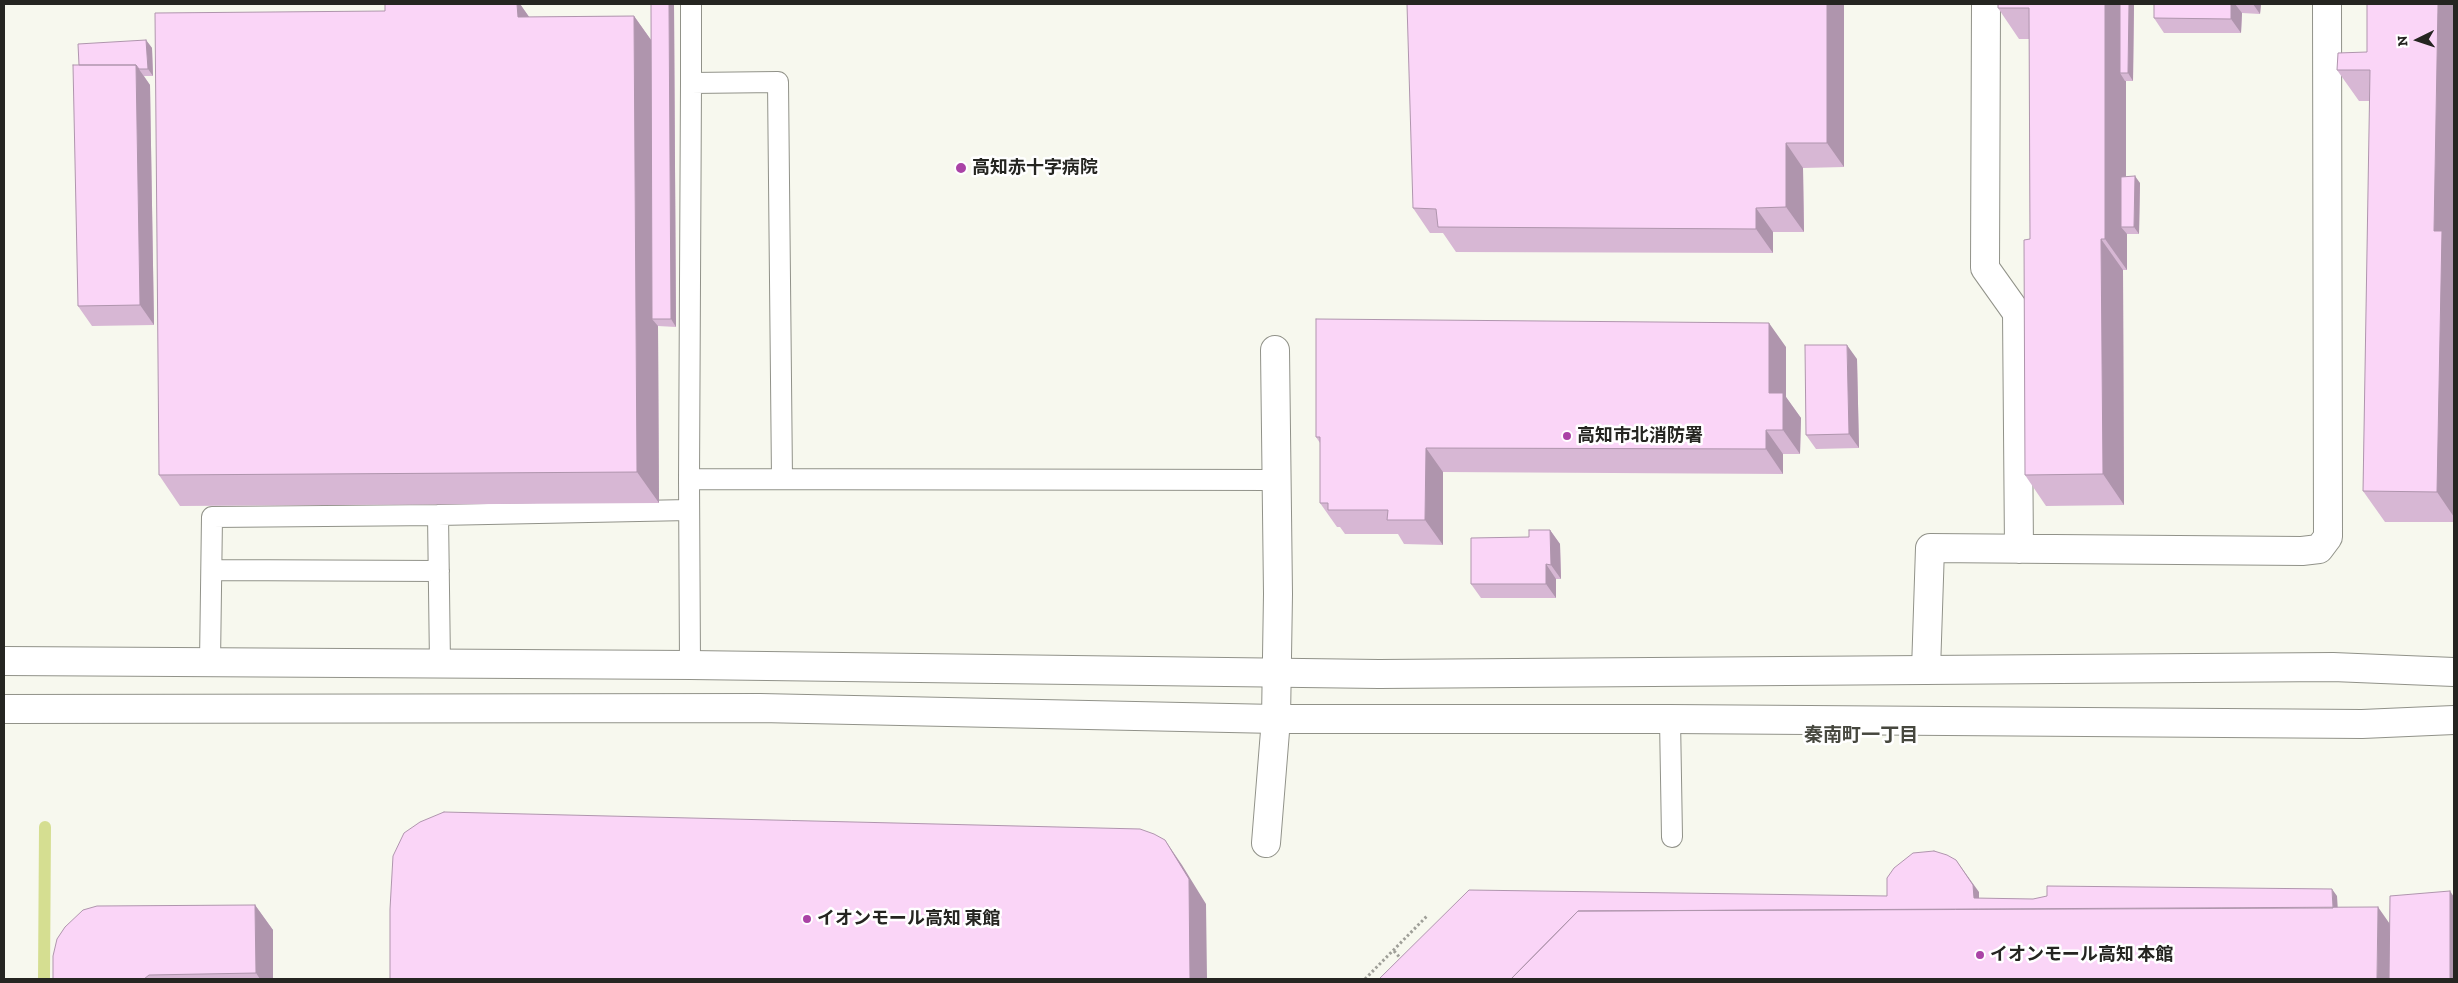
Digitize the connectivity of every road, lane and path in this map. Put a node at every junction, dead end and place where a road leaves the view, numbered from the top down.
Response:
1 (691, 4) edge
2 (1986, 4) edge
3 (2327, 4) edge
4 (692, 83) junction
5 (1275, 350) dead end
6 (689, 479) junction
7 (782, 479) junction
8 (1277, 480) junction
9 (689, 510) junction
10 (438, 515) junction
11 (2019, 549) junction
12 (212, 570) junction
13 (439, 571) junction
14 (4, 660) edge
15 (210, 662) junction
16 (440, 664) junction
17 (690, 665) junction
18 (1926, 670) junction
19 (2454, 672) edge
20 (1276, 673) junction
21 (4, 709) edge
22 (1670, 718) junction
23 (1276, 719) junction
24 (2454, 720) edge
25 (1672, 837) dead end
26 (1266, 843) dead end
27 (1428, 915) dead end
28 (1394, 951) junction
29 (1407, 965) edge
30 (1365, 979) edge

1 - 4 lane
2 - 11 street
3 - 11 street
4 - 6 lane
4 - 7 lane
5 - 8 street
6 - 7 lane
6 - 9 lane
7 - 8 lane
8 - 20 street
9 - 10 lane
9 - 17 lane
10 - 12 lane
10 - 13 lane
11 - 18 street
12 - 13 lane
12 - 15 lane
13 - 16 lane
14 - 15 street
15 - 16 street
16 - 17 street
17 - 20 street
18 - 19 street
18 - 20 street
20 - 23 street
21 - 23 street
22 - 23 street
22 - 24 street
22 - 25 lane
23 - 26 street
27 - 28 path
28 - 29 path
28 - 30 path

